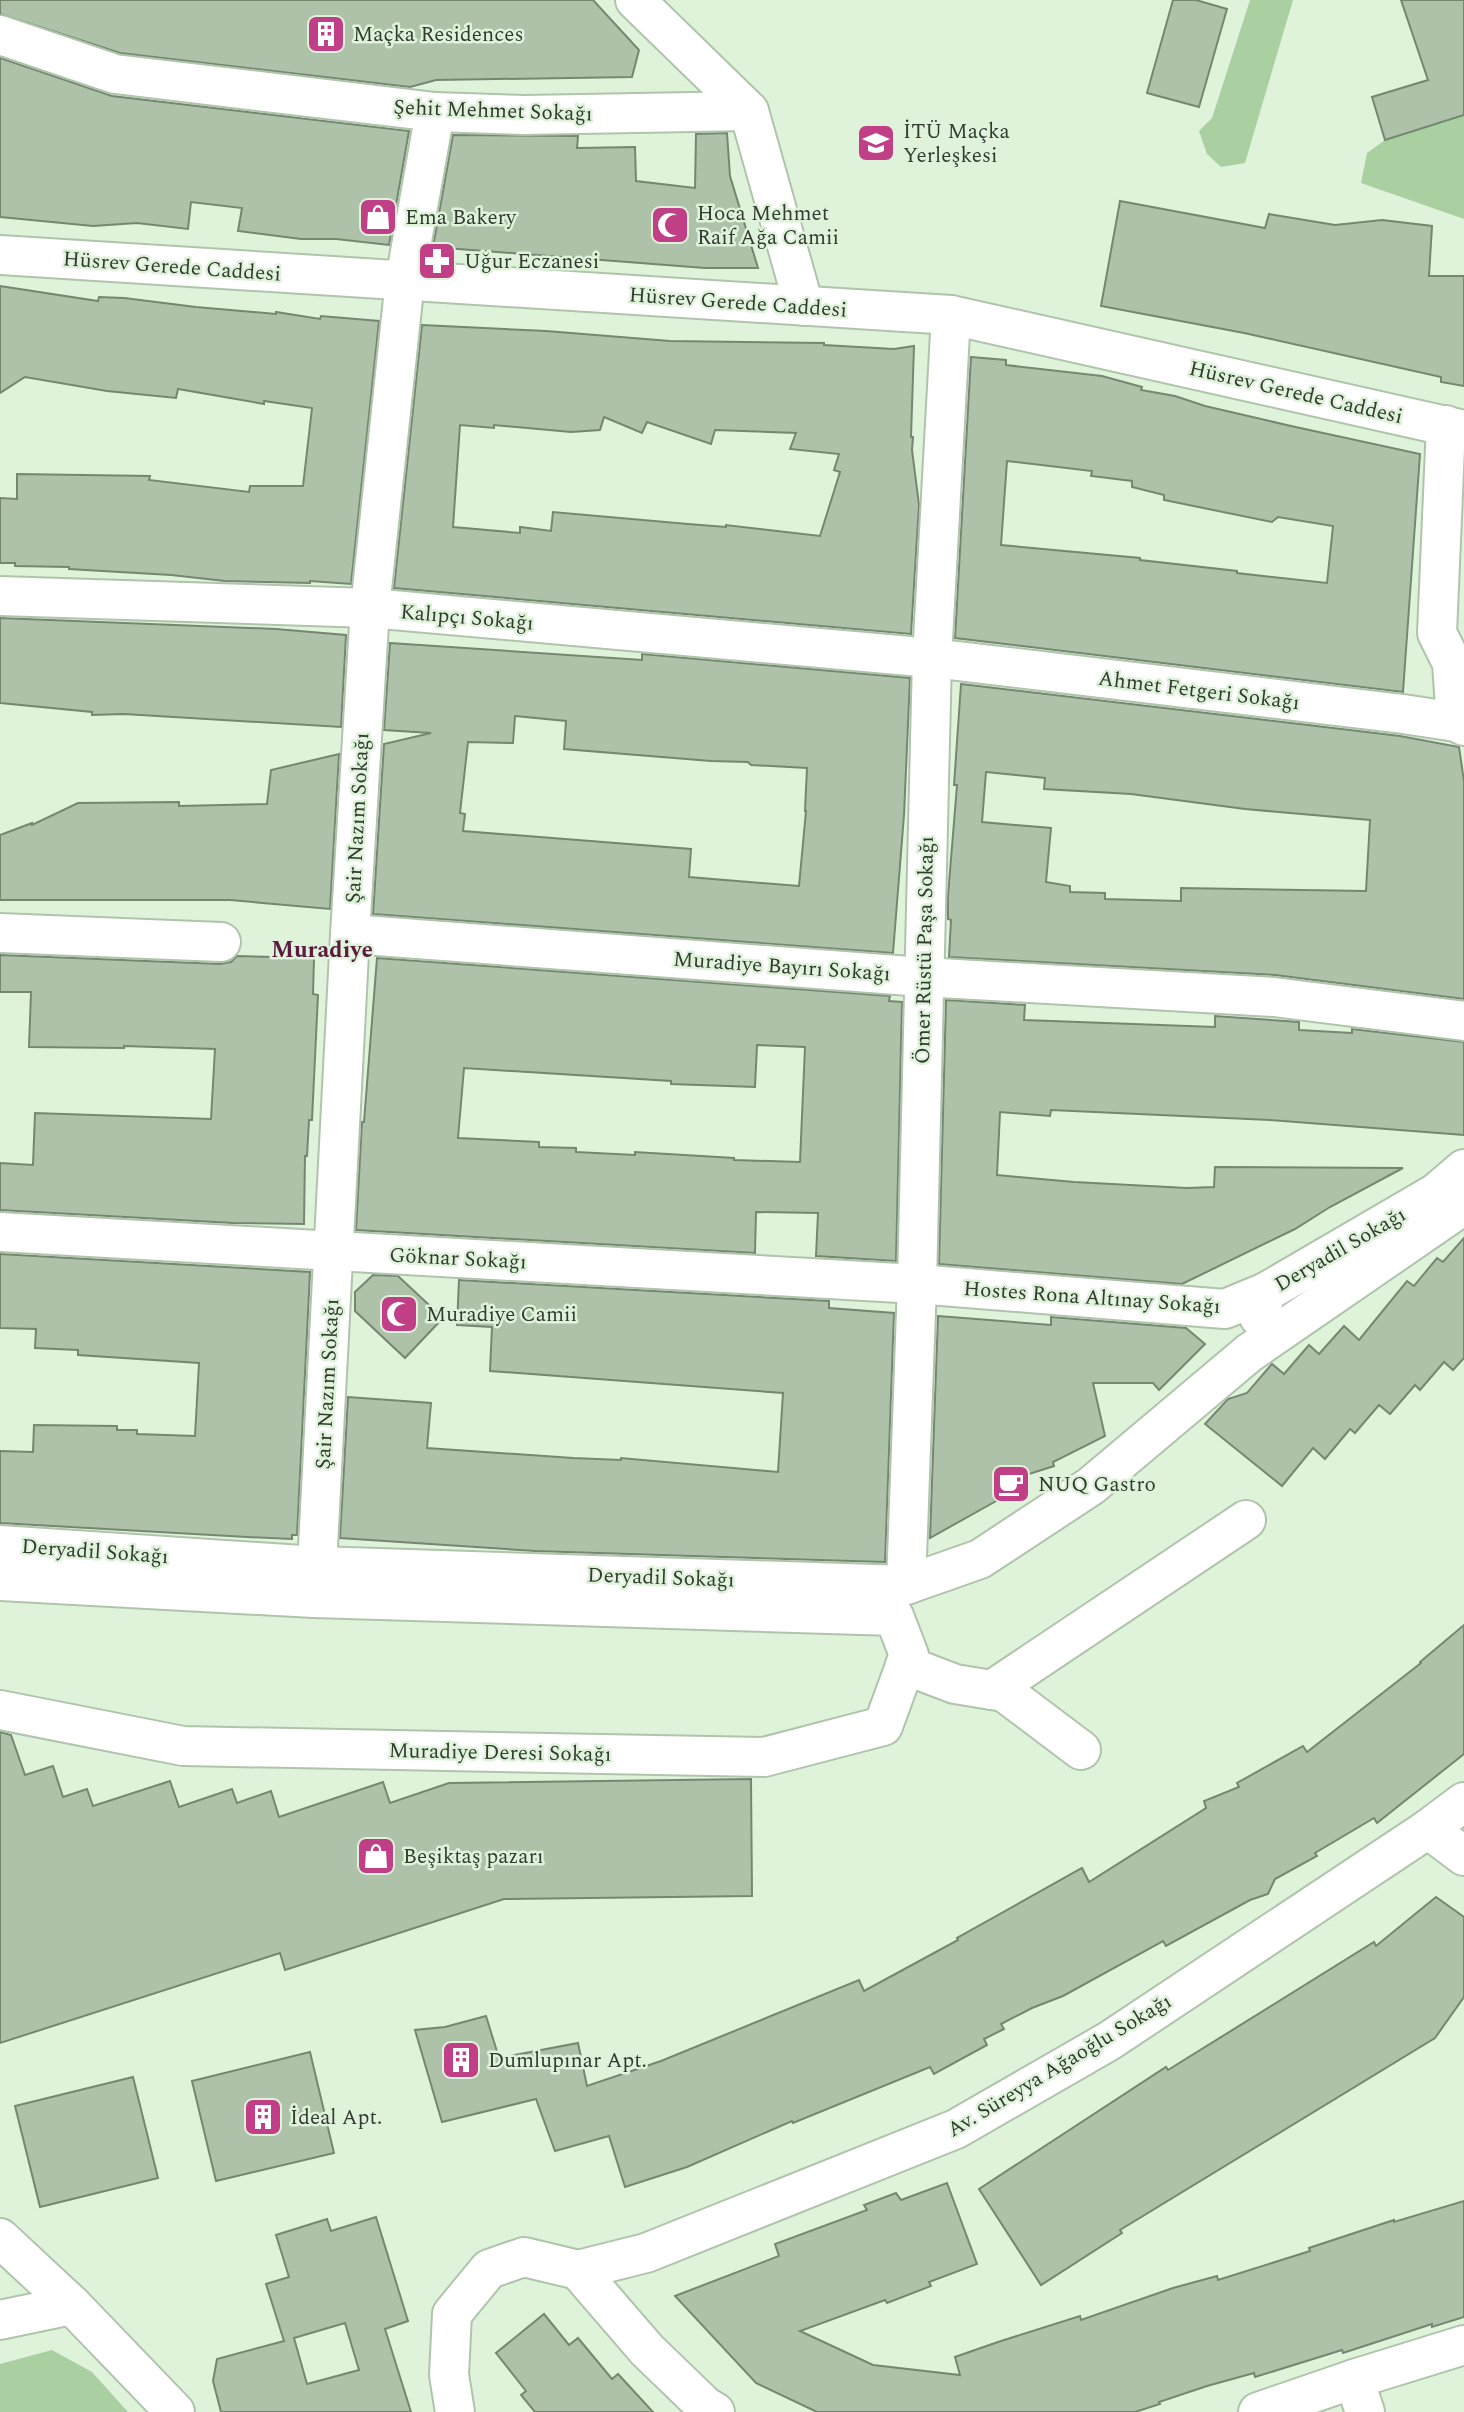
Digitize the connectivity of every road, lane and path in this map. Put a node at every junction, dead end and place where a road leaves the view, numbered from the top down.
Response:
1 (635, 0) edge
2 (0, 34) edge
3 (749, 111) junction
4 (435, 113) junction
5 (0, 255) edge
6 (405, 281) junction
7 (804, 306) junction
8 (951, 315) junction
9 (1455, 428) edge
10 (0, 596) edge
11 (370, 608) junction
12 (932, 658) junction
13 (1460, 724) edge
14 (0, 933) edge
15 (350, 934) junction
16 (220, 942) dead end
17 (923, 977) junction
18 (1464, 1021) edge
19 (1464, 1169) edge
20 (1464, 1205) edge
21 (0, 1232) edge
22 (333, 1251) junction
23 (917, 1284) junction
24 (1266, 1292) junction
25 (1249, 1353) junction
26 (1246, 1520) dead end
27 (0, 1545) edge
28 (317, 1566) junction
29 (0, 1581) edge
30 (900, 1601) junction
31 (905, 1665) junction
32 (992, 1690) junction
33 (0, 1710) edge
34 (1081, 1750) dead end
35 (1464, 1802) edge
36 (1428, 1829) junction
37 (1464, 1856) edge
38 (0, 2238) edge
39 (578, 2270) junction
40 (72, 2305) junction
41 (0, 2320) edge
42 (1464, 2345) edge
43 (1359, 2395) edge
44 (176, 2412) edge
45 (455, 2412) edge
46 (715, 2412) edge
47 (1258, 2412) edge

1 - 3 street
2 - 4 street, Şehit Mehmet Sokağı
3 - 4 street, Şehit Mehmet Sokağı
3 - 7 street
4 - 6 street, Şair Nazım Sokağı
5 - 6 street, Hüsrev Gerede Caddesi
6 - 7 street, Hüsrev Gerede Caddesi
6 - 11 street, Şair Nazım Sokağı
7 - 8 street, Hüsrev Gerede Caddesi
8 - 9 street, Hüsrev Gerede Caddesi
8 - 12 street, Ömer Rüstü Paşa Sokağı
9 - 13 street
10 - 11 street, Kalıpçı Sokağı
11 - 12 street, Kalıpçı Sokağı
11 - 15 street, Şair Nazım Sokağı
12 - 13 street, Ahmet Fetgeri Sokağı
12 - 17 street, Ömer Rüstü Paşa Sokağı
14 - 16 street
15 - 17 street, Muradiye Bayırı Sokağı
15 - 22 street, Şair Nazım Sokağı
17 - 18 street, Muradiye Bayırı Sokağı
17 - 23 street, Ömer Rüstü Paşa Sokağı
19 - 24 street, Deryadil Sokağı
20 - 25 street, Deryadil Sokağı
21 - 22 street, Göknar Sokağı
22 - 23 street, Göknar Sokağı
22 - 28 street, Şair Nazım Sokağı
23 - 24 street, Hostes Rona Altınay Sokağı
23 - 30 street, Ömer Rüstü Paşa Sokağı
24 - 25 street, Deryadil Sokağı
25 - 30 street, Deryadil Sokağı
26 - 32 street
27 - 28 street, Deryadil Sokağı
28 - 30 street, Deryadil Sokağı
29 - 30 street, Deryadil Sokağı
30 - 31 street, Muradiye Deresi Sokağı
31 - 32 street
31 - 33 street, Muradiye Deresi Sokağı
32 - 34 street
35 - 36 street, Av. Süreyya Ağaoğlu Sokağı
36 - 37 street
36 - 39 street, Av. Süreyya Ağaoğlu Sokağı
38 - 40 street
39 - 45 street
39 - 46 street
40 - 41 street
40 - 44 street
42 - 43 street
43 - 47 street

